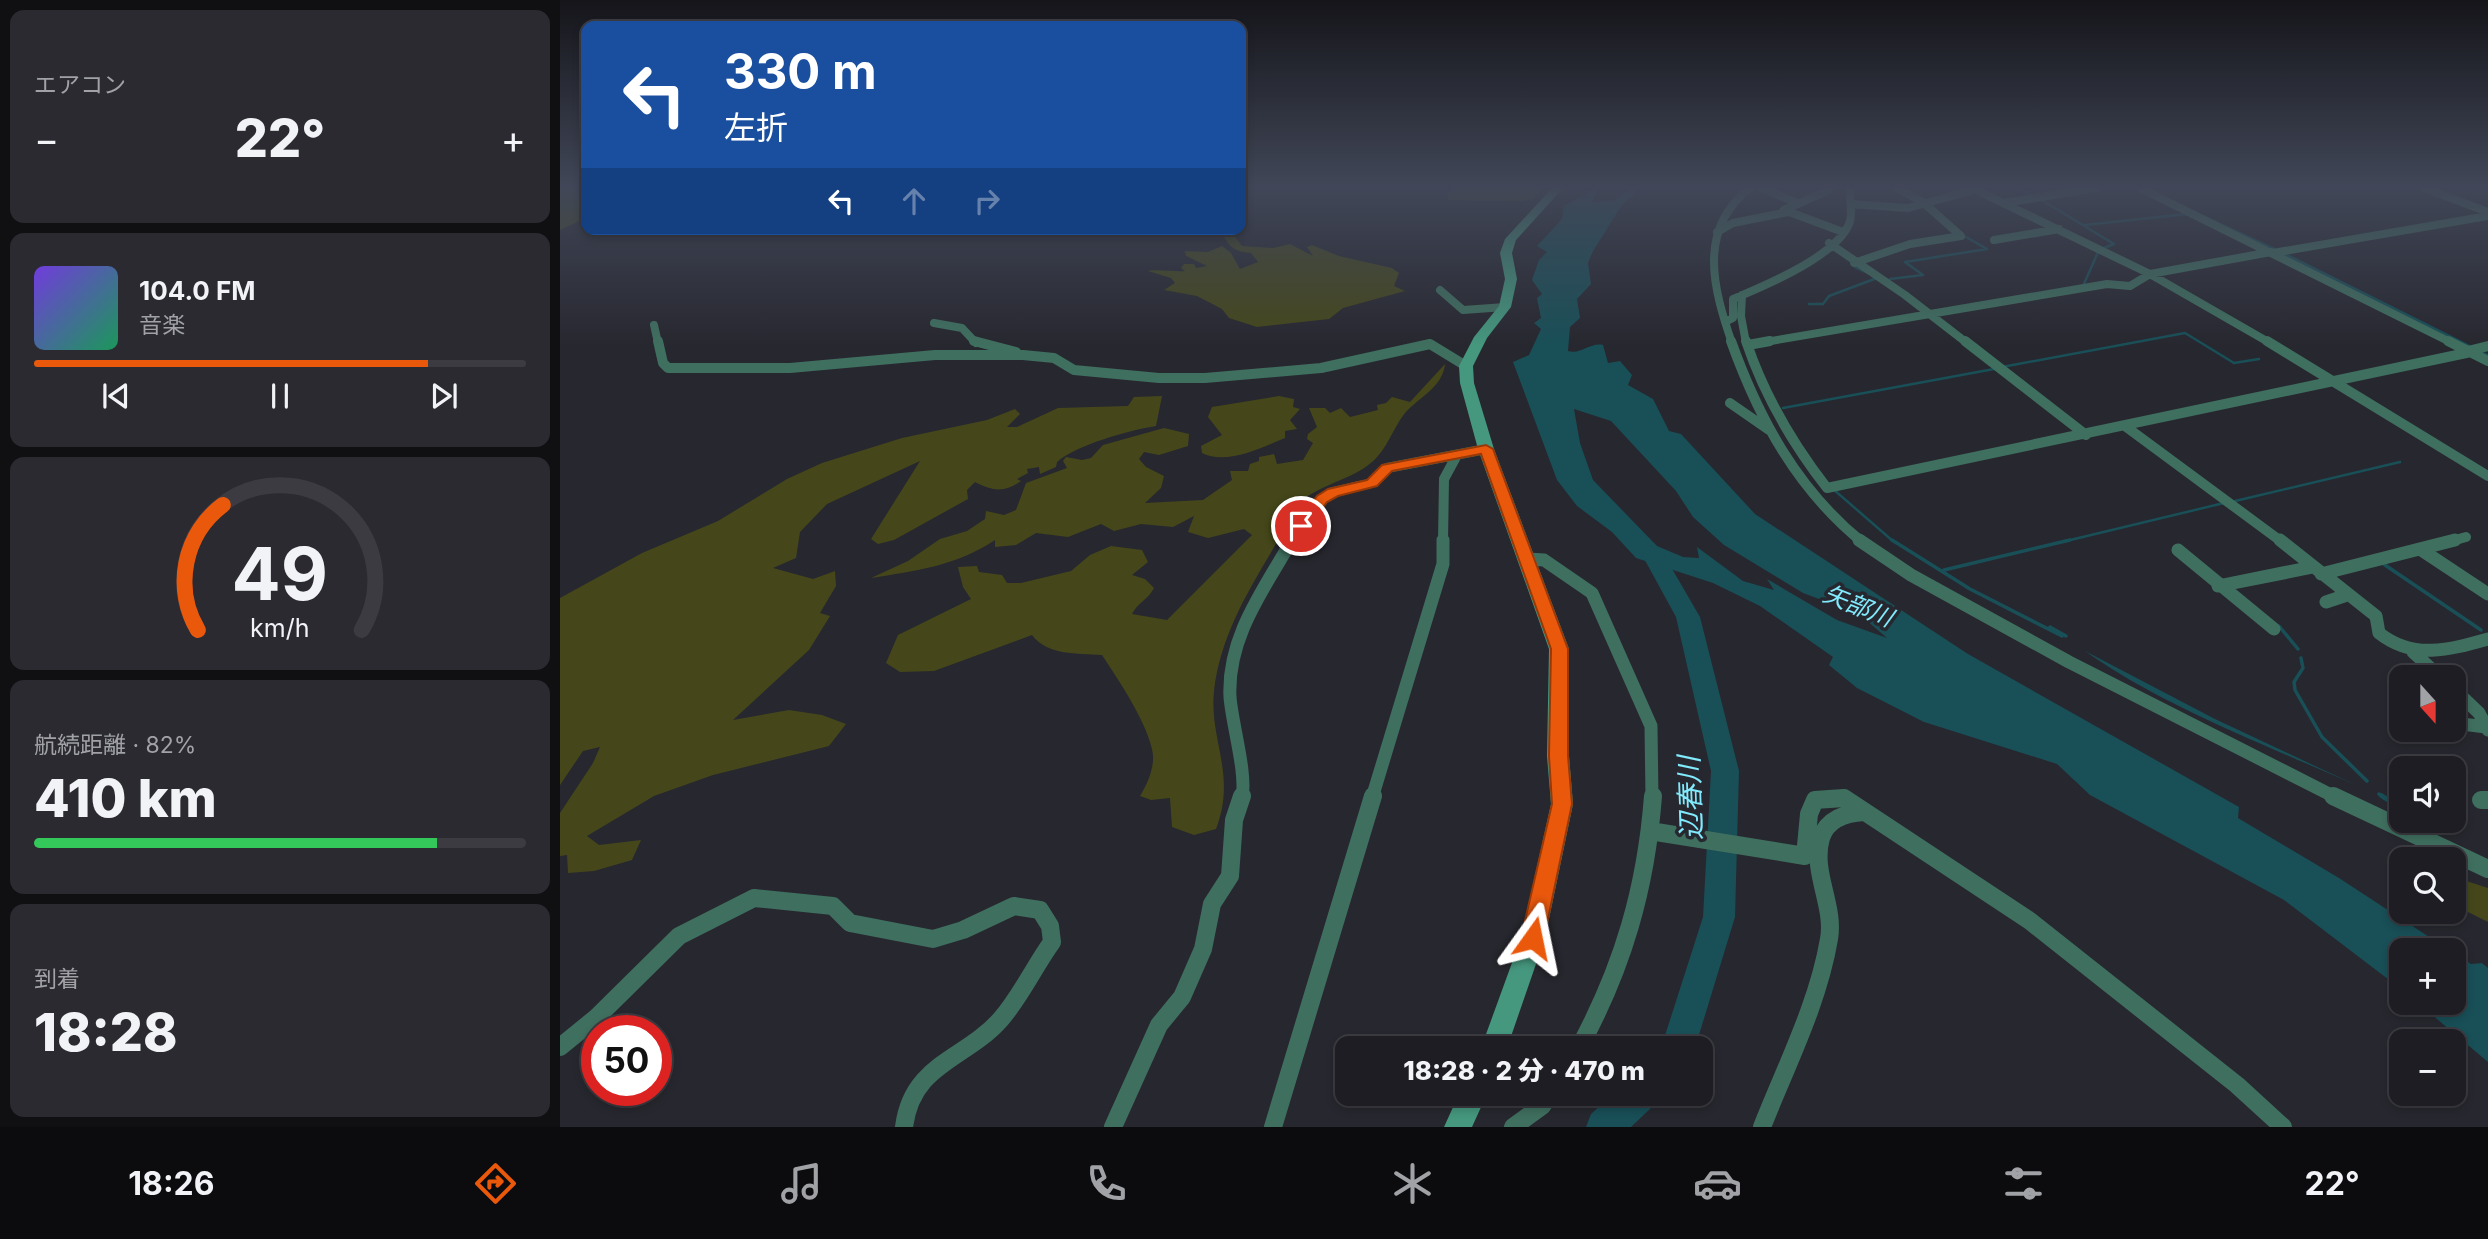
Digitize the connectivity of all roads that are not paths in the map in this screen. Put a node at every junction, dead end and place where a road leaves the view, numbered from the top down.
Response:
1 (1510, 241) edge
2 (1713, 241) edge
3 (1832, 241) edge
4 (1932, 241) edge
5 (2083, 241) edge
6 (2251, 241) edge
7 (2339, 241) edge
8 (1829, 243) junction
9 (2275, 252) junction
10 (1854, 262) junction
11 (2150, 274) junction
12 (1440, 289) dead end
13 (1742, 295) junction
14 (1505, 307) junction
15 (1929, 314) junction
16 (1725, 322) junction
17 (653, 325) dead end
18 (935, 325) dead end
19 (1748, 345) junction
20 (2488, 346) edge
21 (2469, 352) junction
22 (1023, 355) junction
23 (2488, 361) edge
24 (1466, 366) junction
25 (2337, 383) junction
26 (1730, 403) dead end
27 (2125, 426) junction
28 (1769, 430) junction
29 (2085, 435) junction
30 (1486, 449) junction
31 (1457, 454) junction
32 (2488, 476) edge
33 (2466, 537) dead end
34 (2420, 549) junction
35 (2178, 550) dead end
36 (1528, 559) junction
37 (2317, 571) junction
38 (2218, 586) junction
39 (2488, 594) edge
40 (2347, 595) junction
41 (2326, 602) dead end
42 (2274, 629) dead end
43 (2488, 639) edge
44 (2413, 652) junction
45 (2427, 665) edge
46 (2466, 701) edge
47 (2466, 725) edge
48 (2487, 728) edge
49 (1864, 812) junction
50 (1656, 832) junction
51 (2488, 869) edge
52 (1498, 1036) edge
53 (1585, 1036) edge
54 (560, 1047) edge
55 (1468, 1106) edge
56 (1542, 1106) edge
57 (904, 1127) edge
58 (1113, 1127) edge
59 (1273, 1127) edge
60 (1458, 1127) edge
61 (1513, 1127) edge
62 (1762, 1127) edge
63 (2283, 1127) edge

1 - 14 main road
2 - 16 street
3 - 8 street
4 - 10 street
5 - 11 street
6 - 9 street
7 - 9 street
8 - 10 street
8 - 13 street
9 - 11 street
9 - 21 street
10 - 15 street
11 - 15 street
11 - 25 street
12 - 14 street
13 - 16 street
13 - 19 street
14 - 24 main road
15 - 19 street
15 - 29 street
16 - 28 street
17 - 22 street
18 - 22 street
19 - 29 street
20 - 21 street
21 - 23 street
21 - 25 street
22 - 24 street
24 - 30 main road
25 - 27 street
25 - 32 street
26 - 28 street
27 - 29 street
27 - 37 street
28 - 51 street
30 - 31 street
30 - 36 main road
31 - 58 street
31 - 59 street
33 - 34 street
34 - 37 street
34 - 39 street
35 - 38 street
36 - 50 street
36 - 52 main road
37 - 38 street
37 - 40 street
38 - 42 street
40 - 41 street
40 - 44 street
43 - 44 street
44 - 45 street
46 - 48 street
47 - 48 street
49 - 50 street
49 - 62 street
49 - 63 street
50 - 53 street
54 - 57 street
55 - 60 main road
56 - 61 street

